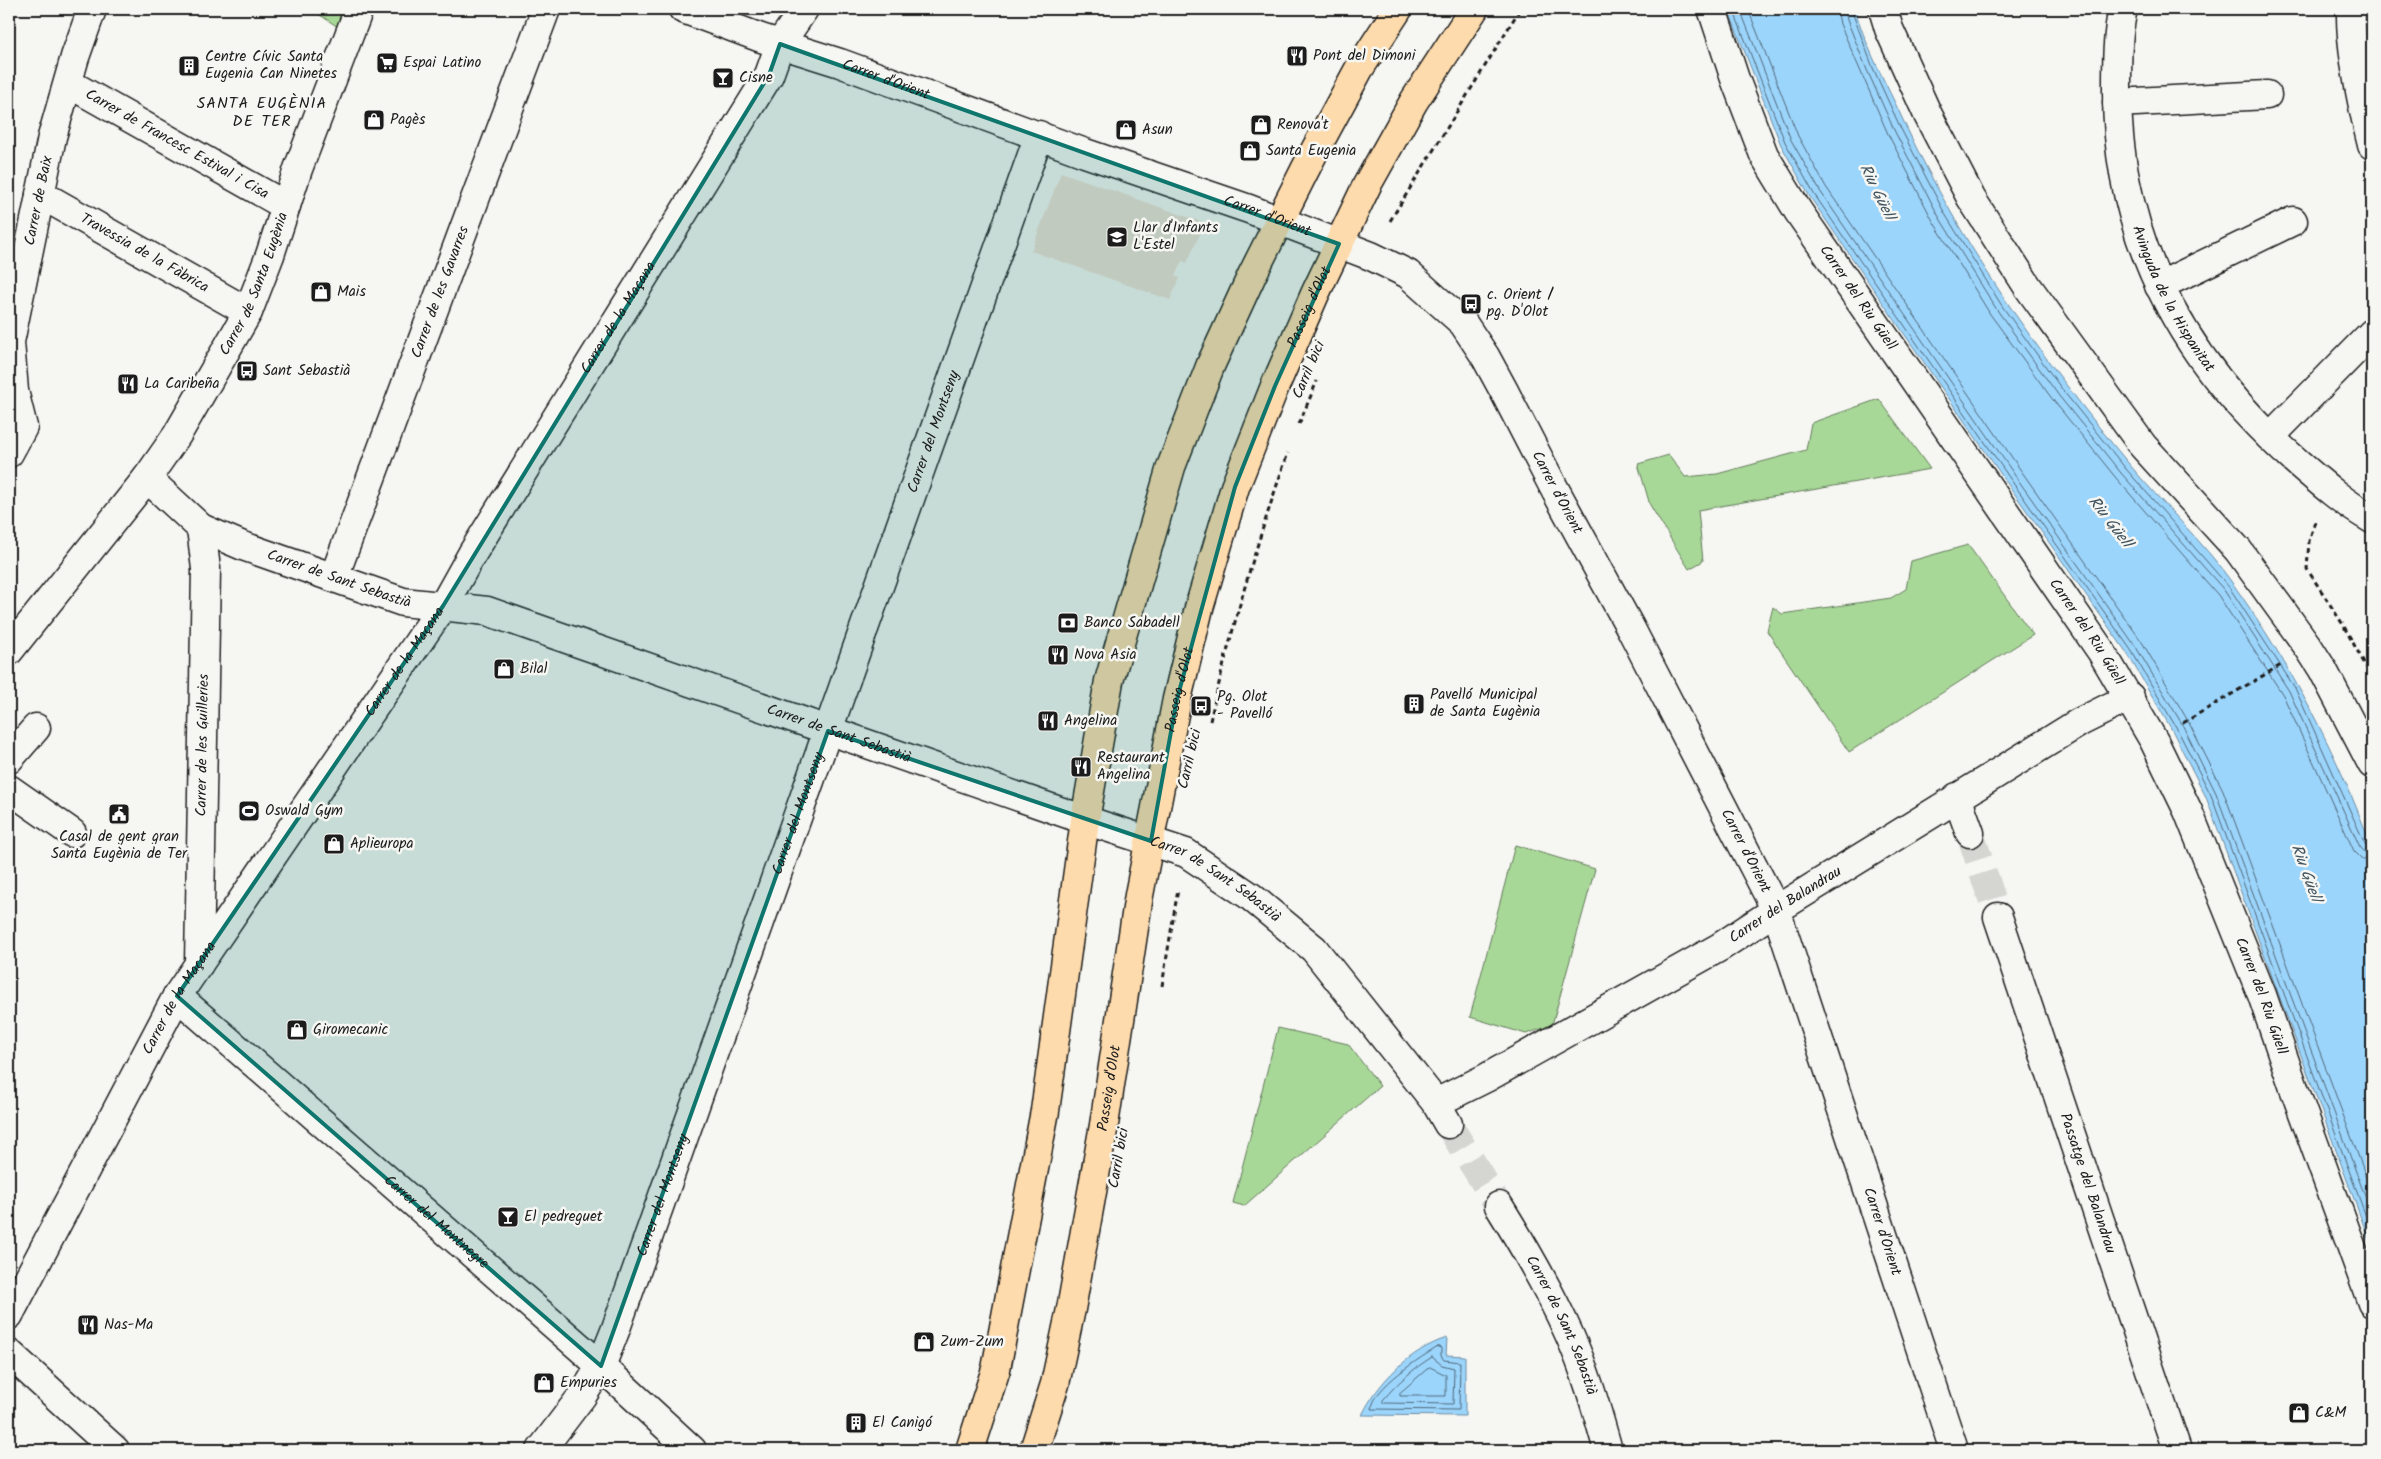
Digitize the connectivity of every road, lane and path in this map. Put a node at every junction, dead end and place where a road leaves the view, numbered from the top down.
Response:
1 (92, 9) edge
2 (359, 9) edge
3 (546, 9) edge
4 (683, 9) edge
5 (804, 9) edge
6 (1398, 9) edge
7 (1474, 9) edge
8 (1520, 9) edge
9 (1712, 9) edge
10 (1882, 9) edge
11 (2123, 9) edge
12 (2351, 9) edge
13 (780, 44) junction
14 (68, 83) junction
15 (2267, 95) dead end
16 (2117, 102) junction
17 (1039, 135) junction
18 (2372, 145) edge
19 (40, 194) junction
20 (286, 206) junction
21 (1280, 221) junction
22 (2293, 221) dead end
23 (1339, 244) junction
24 (1371, 256) junction
25 (2159, 286) junction
26 (248, 312) junction
27 (2372, 333) edge
28 (1320, 374) dead end
29 (1297, 429) dead end
30 (2270, 437) junction
31 (1290, 448) dead end
32 (9, 453) edge
33 (147, 478) junction
34 (2372, 519) edge
35 (201, 528) junction
36 (334, 577) junction
37 (443, 606) junction
38 (9, 651) edge
39 (2283, 663) dead end
40 (2130, 697) junction
41 (1210, 722) dead end
42 (2180, 724) dead end
43 (36, 728) dead end
44 (828, 731) junction
45 (9, 759) edge
46 (2372, 764) edge
47 (9, 788) edge
48 (1957, 797) junction
49 (1085, 820) junction
50 (72, 833) dead end
51 (1970, 833) tunnel mouth
52 (1151, 841) junction
53 (1183, 852) junction
54 (1776, 910) junction
55 (1998, 917) tunnel mouth
56 (199, 964) junction
57 (1161, 995) dead end
58 (177, 996) junction
59 (1442, 1113) joint
60 (1499, 1206) tunnel mouth
61 (2372, 1303) edge
62 (9, 1316) edge
63 (9, 1353) edge
64 (600, 1366) junction
65 (115, 1450) edge
66 (541, 1450) edge
67 (692, 1450) edge
68 (970, 1450) edge
69 (1034, 1450) edge
70 (1608, 1450) edge
71 (1954, 1450) edge
72 (2177, 1450) edge

1 - 14 street, Carrer de Baix
2 - 20 street, Carrer de Santa Eugènia
3 - 36 street, Carrer de les Gavarres
4 - 13 street, Carrer d'Orient
5 - 13 street, Carrer de la Maçana
6 - 21 main road
7 - 23 main road, Passeig d'Olot
8 - 24 path
9 - 40 street, Carrer del Riu Güell
10 - 46 street
11 - 16 street, Avinguda de la Hispanitat
12 - 18 street
13 - 17 street, Carrer d'Orient
13 - 37 street, Carrer de la Maçana
14 - 19 street, Carrer de Baix
14 - 20 street, Carrer de Francesc Estival i Cisa
15 - 16 street
16 - 25 street, Avinguda de la Hispanitat
17 - 21 street, Carrer d'Orient
17 - 44 street, Carrer del Montseny
19 - 26 street, Travessia de la Fàbrica
19 - 32 street, Carrer de Baix
20 - 26 street, Carrer de Santa Eugènia
21 - 23 street, Carrer d'Orient
21 - 49 main road
22 - 25 street
23 - 24 street, Carrer d'Orient
23 - 52 main road, Passeig d'Olot
24 - 54 street, Carrer d'Orient
25 - 30 street, Avinguda de la Hispanitat
26 - 33 street, Carrer de Santa Eugènia
27 - 30 street
28 - 29 path, Carril bici
30 - 34 street, Avinguda de la Hispanitat
31 - 41 path, Carril bici
33 - 35 street, Carrer de Sant Sebastià
33 - 38 street, Carrer de Santa Eugènia
35 - 36 street, Carrer de Sant Sebastià
35 - 56 street, Carrer de les Guilleries
36 - 37 street, Carrer de Sant Sebastià
37 - 44 street, Carrer de Sant Sebastià
37 - 56 street, Carrer de la Maçana
39 - 42 path
40 - 48 street, Carrer del Balandrau
40 - 61 street, Carrer del Riu Güell
43 - 45 street
44 - 49 street, Carrer de Sant Sebastià
44 - 64 street, Carrer del Montseny
47 - 50 street
48 - 51 street
48 - 54 street, Carrer del Balandrau
49 - 52 street, Carrer de Sant Sebastià
49 - 68 main road
52 - 53 street, Carrer de Sant Sebastià
52 - 69 main road, Passeig d'Olot
53 - 57 path
53 - 59 street, Carrer de Sant Sebastià
54 - 59 street, Carrer del Balandrau
54 - 71 street, Carrer d'Orient
55 - 72 street, Passatge del Balandrau
56 - 58 street, Carrer de la Maçana
58 - 62 street, Carrer de la Maçana
58 - 64 street, Carrer del Montnegre
60 - 70 street, Carrer de Sant Sebastià
63 - 65 street
64 - 66 street, Carrer del Montseny
64 - 67 street, Carrer del Montnegre

